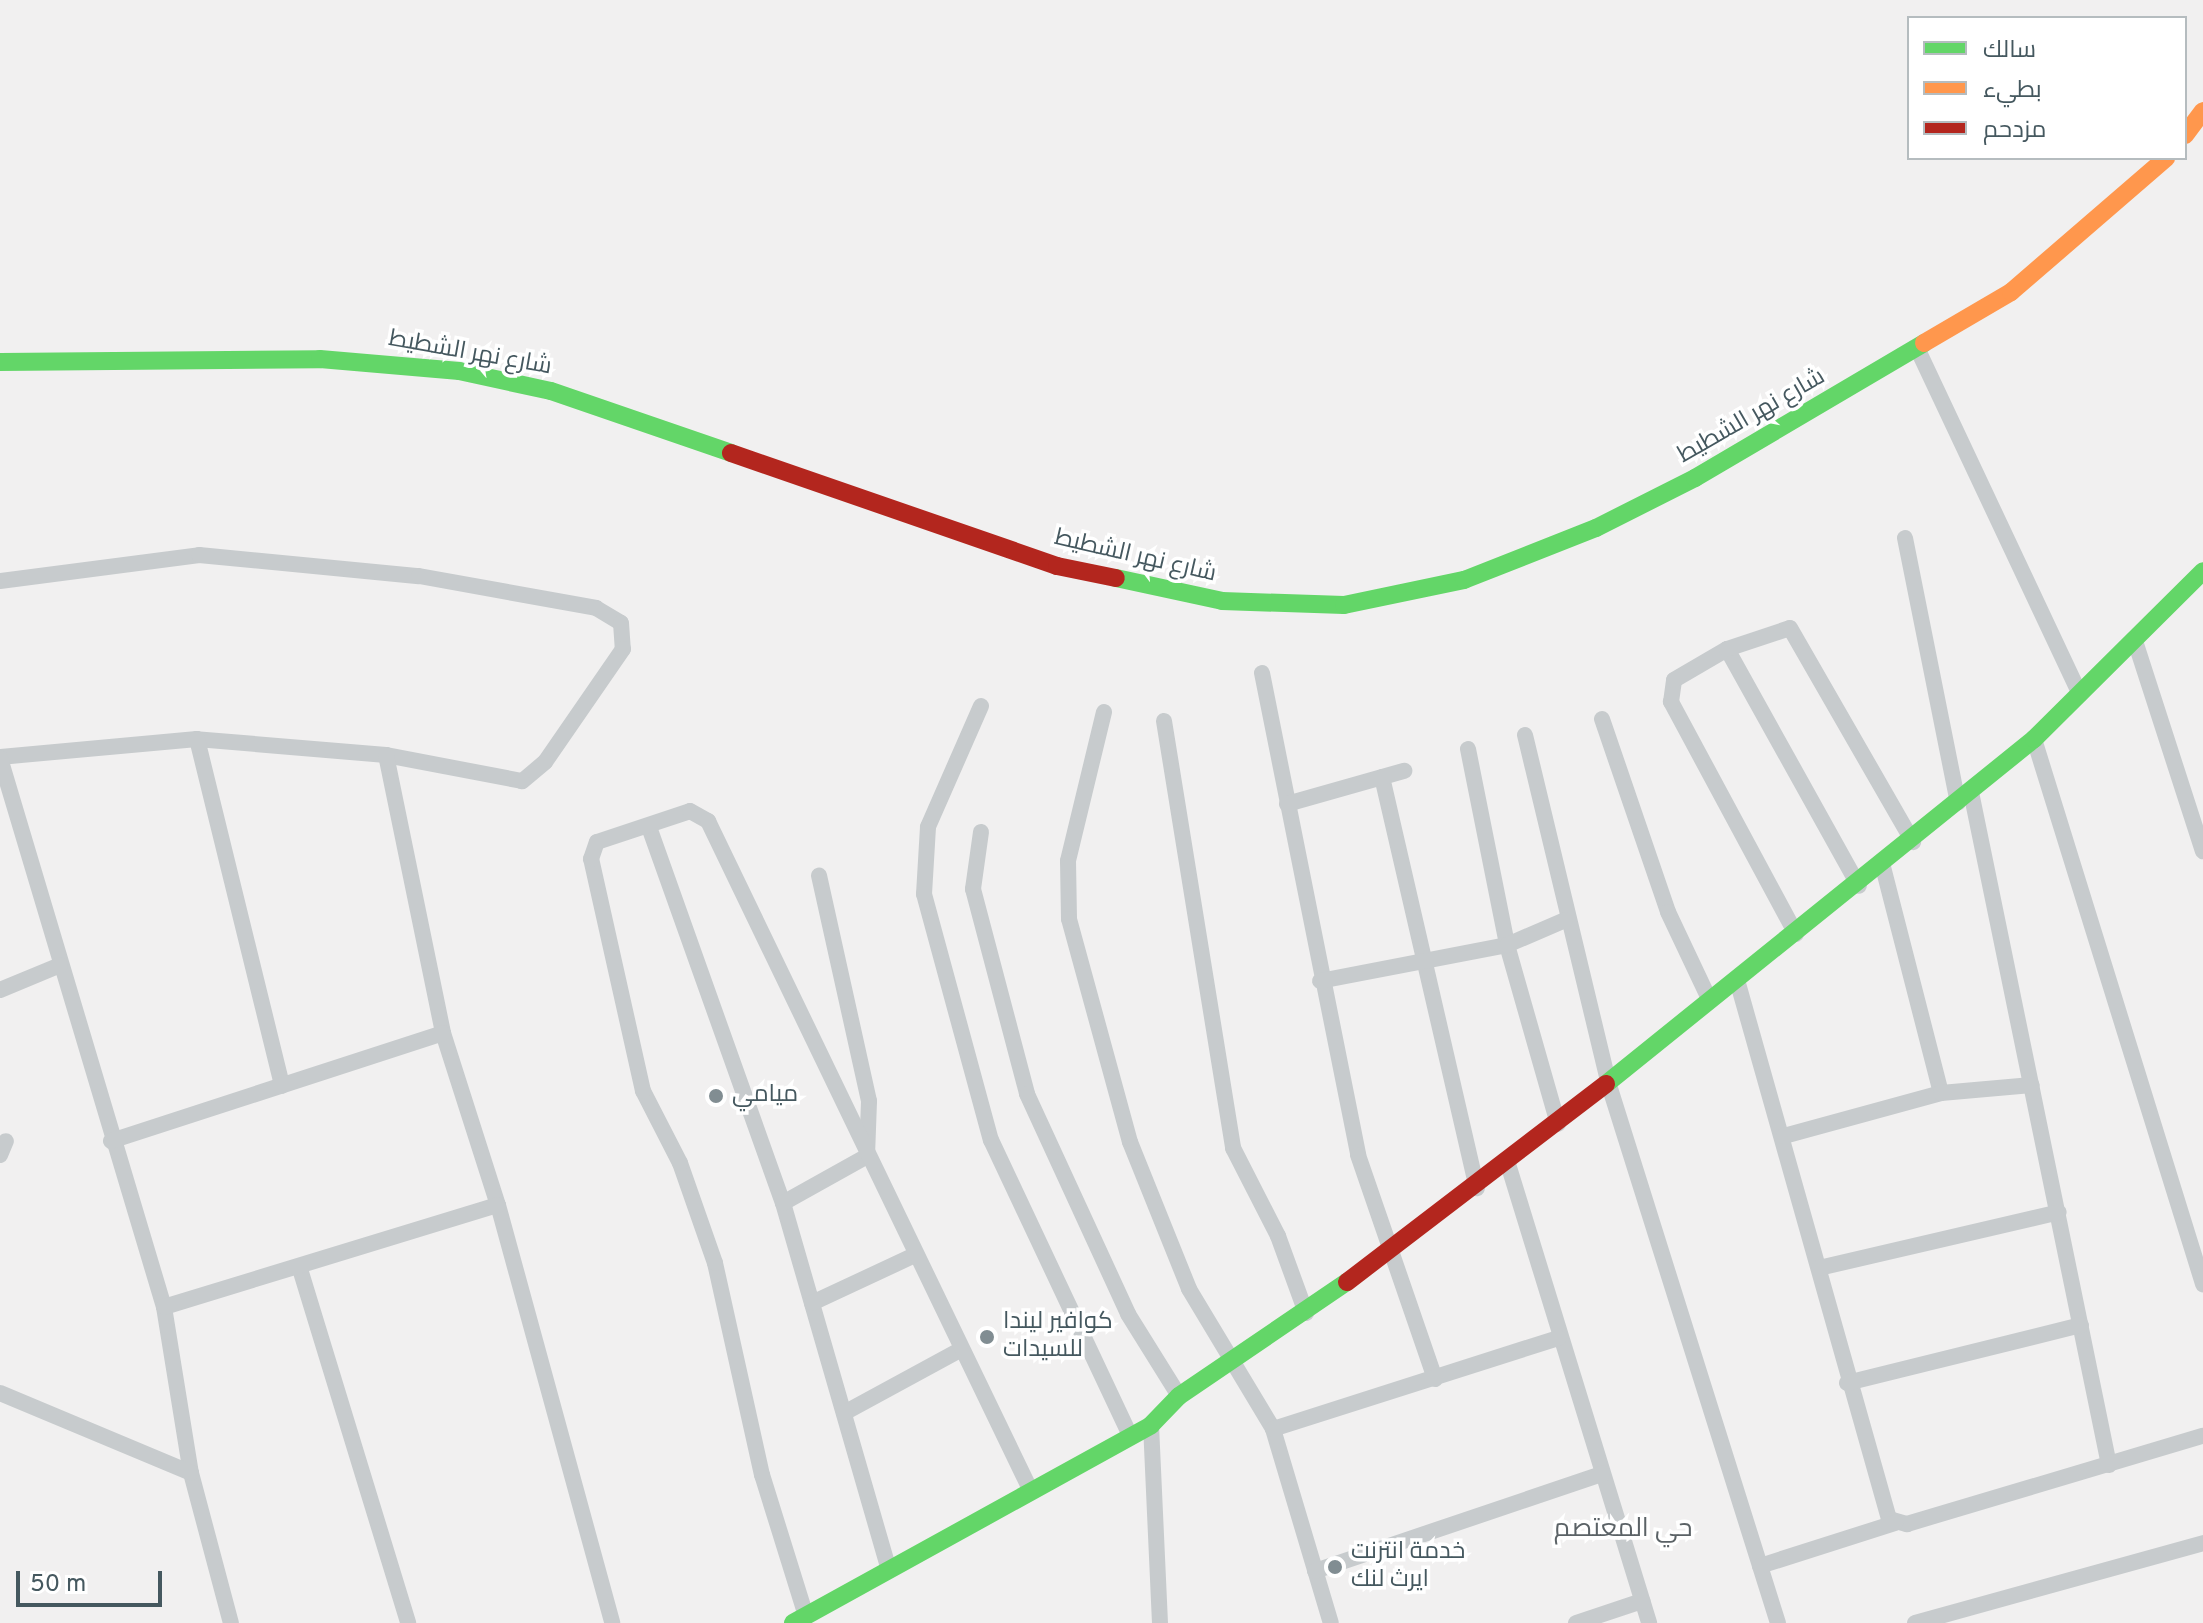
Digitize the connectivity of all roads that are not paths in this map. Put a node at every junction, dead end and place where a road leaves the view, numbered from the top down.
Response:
1 (2203, 111) edge
2 (2187, 132) edge
3 (2164, 160) edge
4 (1917, 348) junction
5 (0, 362) edge
6 (1905, 538) dead end
7 (2202, 576) edge
8 (0, 581) edge
9 (2135, 641) junction
10 (1727, 649) junction
11 (1262, 673) dead end
12 (2080, 695) junction
13 (981, 706) dead end
14 (1104, 712) dead end
15 (1602, 719) dead end
16 (1164, 721) dead end
17 (1525, 735) dead end
18 (197, 739) junction
19 (2034, 739) junction
20 (1468, 749) dead end
21 (386, 755) junction
22 (0, 758) edge
23 (1404, 771) dead end
24 (1382, 777) junction
25 (1964, 797) junction
26 (1287, 804) junction
27 (649, 827) junction
28 (981, 832) dead end
29 (1913, 842) junction
30 (2203, 851) edge
31 (1883, 867) junction
32 (819, 875) dead end
33 (1859, 886) junction
34 (1565, 920) junction
35 (1796, 934) junction
36 (1507, 945) junction
37 (1426, 963) junction
38 (60, 965) junction
39 (1737, 980) junction
40 (1320, 981) junction
41 (0, 990) edge
42 (1710, 1001) junction
43 (443, 1033) junction
44 (1608, 1082) junction
45 (2032, 1085) junction
46 (282, 1086) junction
47 (1941, 1093) junction
48 (1558, 1124) junction
49 (1784, 1136) junction
50 (111, 1141) junction
51 (867, 1156) junction
52 (1508, 1164) junction
53 (1477, 1188) junction
54 (783, 1203) junction
55 (498, 1205) junction
56 (2059, 1212) junction
57 (1390, 1253) junction
58 (915, 1255) junction
59 (1819, 1268) junction
60 (300, 1269) junction
61 (2203, 1284) edge
62 (812, 1303) junction
63 (164, 1307) junction
64 (1306, 1313) junction
65 (2081, 1325) junction
66 (1559, 1338) junction
67 (962, 1349) junction
68 (1237, 1363) junction
69 (1435, 1379) junction
70 (1847, 1383) junction
71 (0, 1393) edge
72 (1179, 1396) junction
73 (844, 1413) junction
74 (1151, 1425) junction
75 (1273, 1429) junction
76 (1130, 1436) junction
77 (2203, 1436) edge
78 (2109, 1465) junction
79 (191, 1473) junction
80 (1602, 1474) junction
81 (1029, 1487) junction
82 (1895, 1523) junction
83 (2203, 1543) edge
84 (1760, 1566) junction
85 (889, 1570) junction
86 (1315, 1571) junction
87 (1642, 1601) junction
88 (800, 1620) edge
89 (231, 1623) edge
90 (408, 1623) edge
91 (612, 1623) edge
92 (1160, 1623) edge
93 (1331, 1623) edge
94 (1576, 1623) edge
95 (1649, 1623) edge
96 (1778, 1623) edge
97 (1915, 1623) edge

1 - 2 main road
3 - 4 main road, شارع نهر الشطيط
4 - 5 main road, شارع نهر الشطيط
4 - 12 street
6 - 25 street
7 - 9 main road
8 - 21 street
9 - 12 main road
9 - 30 street
10 - 29 street
10 - 33 street
10 - 35 street
11 - 26 street
12 - 19 main road
13 - 76 street
14 - 68 street
15 - 42 street
16 - 64 street
17 - 34 street
18 - 21 street
18 - 22 street
18 - 46 street
19 - 25 main road
19 - 61 street
20 - 36 street
21 - 43 street
22 - 38 street
23 - 24 street
24 - 26 street
24 - 37 street
25 - 29 main road
25 - 45 street
26 - 40 street
27 - 51 street
27 - 54 street
27 - 88 street
28 - 72 street
29 - 31 main road
31 - 33 main road
31 - 47 street
32 - 51 street
33 - 35 main road
34 - 36 street
34 - 44 street
35 - 39 main road
36 - 37 street
36 - 48 street
37 - 40 street
37 - 53 street
38 - 41 street
38 - 50 street
39 - 42 main road
39 - 49 street
40 - 57 street
42 - 44 main road
43 - 46 street
43 - 55 street
44 - 48 main road
44 - 84 street
45 - 47 street
45 - 56 street
46 - 50 street
47 - 49 street
48 - 52 main road
49 - 59 street
50 - 63 street
51 - 54 street
51 - 58 street
52 - 53 main road
52 - 66 street
53 - 57 main road
54 - 62 street
55 - 60 street
55 - 91 street
56 - 59 street
56 - 65 street
57 - 64 main road
57 - 69 street
58 - 62 street
58 - 67 street
59 - 70 street
60 - 63 street
60 - 90 street
62 - 73 street
63 - 79 street
64 - 68 main road
65 - 70 street
65 - 78 street
66 - 69 street
66 - 80 street
67 - 73 street
67 - 81 street
68 - 72 main road
68 - 75 street
69 - 75 street
70 - 82 street
71 - 79 street
72 - 74 main road
73 - 85 street
74 - 76 main road
74 - 92 street
75 - 86 street
76 - 81 main road
77 - 78 street
78 - 82 street
79 - 89 street
80 - 86 street
80 - 87 street
81 - 85 main road
82 - 84 street
83 - 97 street
84 - 96 street
85 - 88 main road
86 - 93 street
87 - 94 street
87 - 95 street

